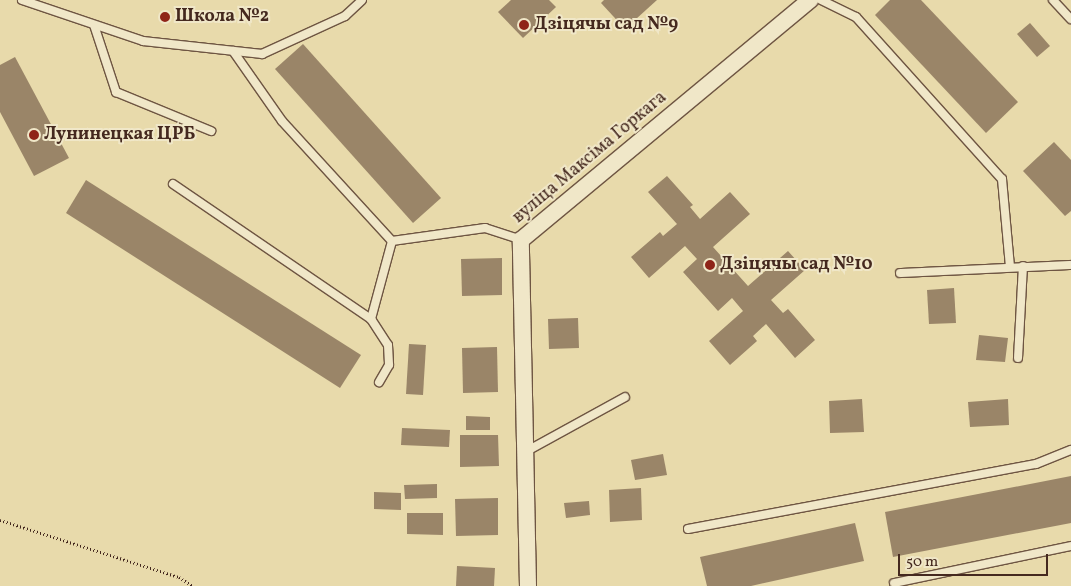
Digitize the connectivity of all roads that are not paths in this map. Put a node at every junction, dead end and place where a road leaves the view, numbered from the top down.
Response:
1 (22, 0) edge
2 (362, 0) edge
3 (810, 0) edge
4 (821, 0) edge
5 (1053, 0) edge
6 (1071, 19) edge
7 (94, 25) junction
8 (233, 51) junction
9 (211, 131) dead end
10 (173, 184) dead end
11 (521, 240) junction
12 (392, 241) junction
13 (1071, 265) edge
14 (1023, 266) junction
15 (1010, 267) junction
16 (900, 272) dead end
17 (371, 319) junction
18 (1018, 358) dead end
19 (379, 382) dead end
20 (625, 397) dead end
21 (1071, 450) edge
22 (525, 452) junction
23 (688, 529) dead end
24 (1071, 546) edge
25 (894, 583) dead end
26 (528, 586) edge

1 - 7 lane
2 - 8 lane
3 - 11 street, вуліца Максіма Горкага
4 - 15 lane
5 - 6 lane
7 - 8 lane
7 - 9 lane
8 - 12 lane
10 - 17 lane
11 - 12 lane
11 - 22 street, вуліца Максіма Горкага
12 - 17 lane
13 - 14 lane
14 - 15 lane
14 - 18 lane
15 - 16 lane
17 - 19 lane
20 - 22 lane
21 - 23 lane
22 - 26 street, вуліца Максіма Горкага
24 - 25 lane

